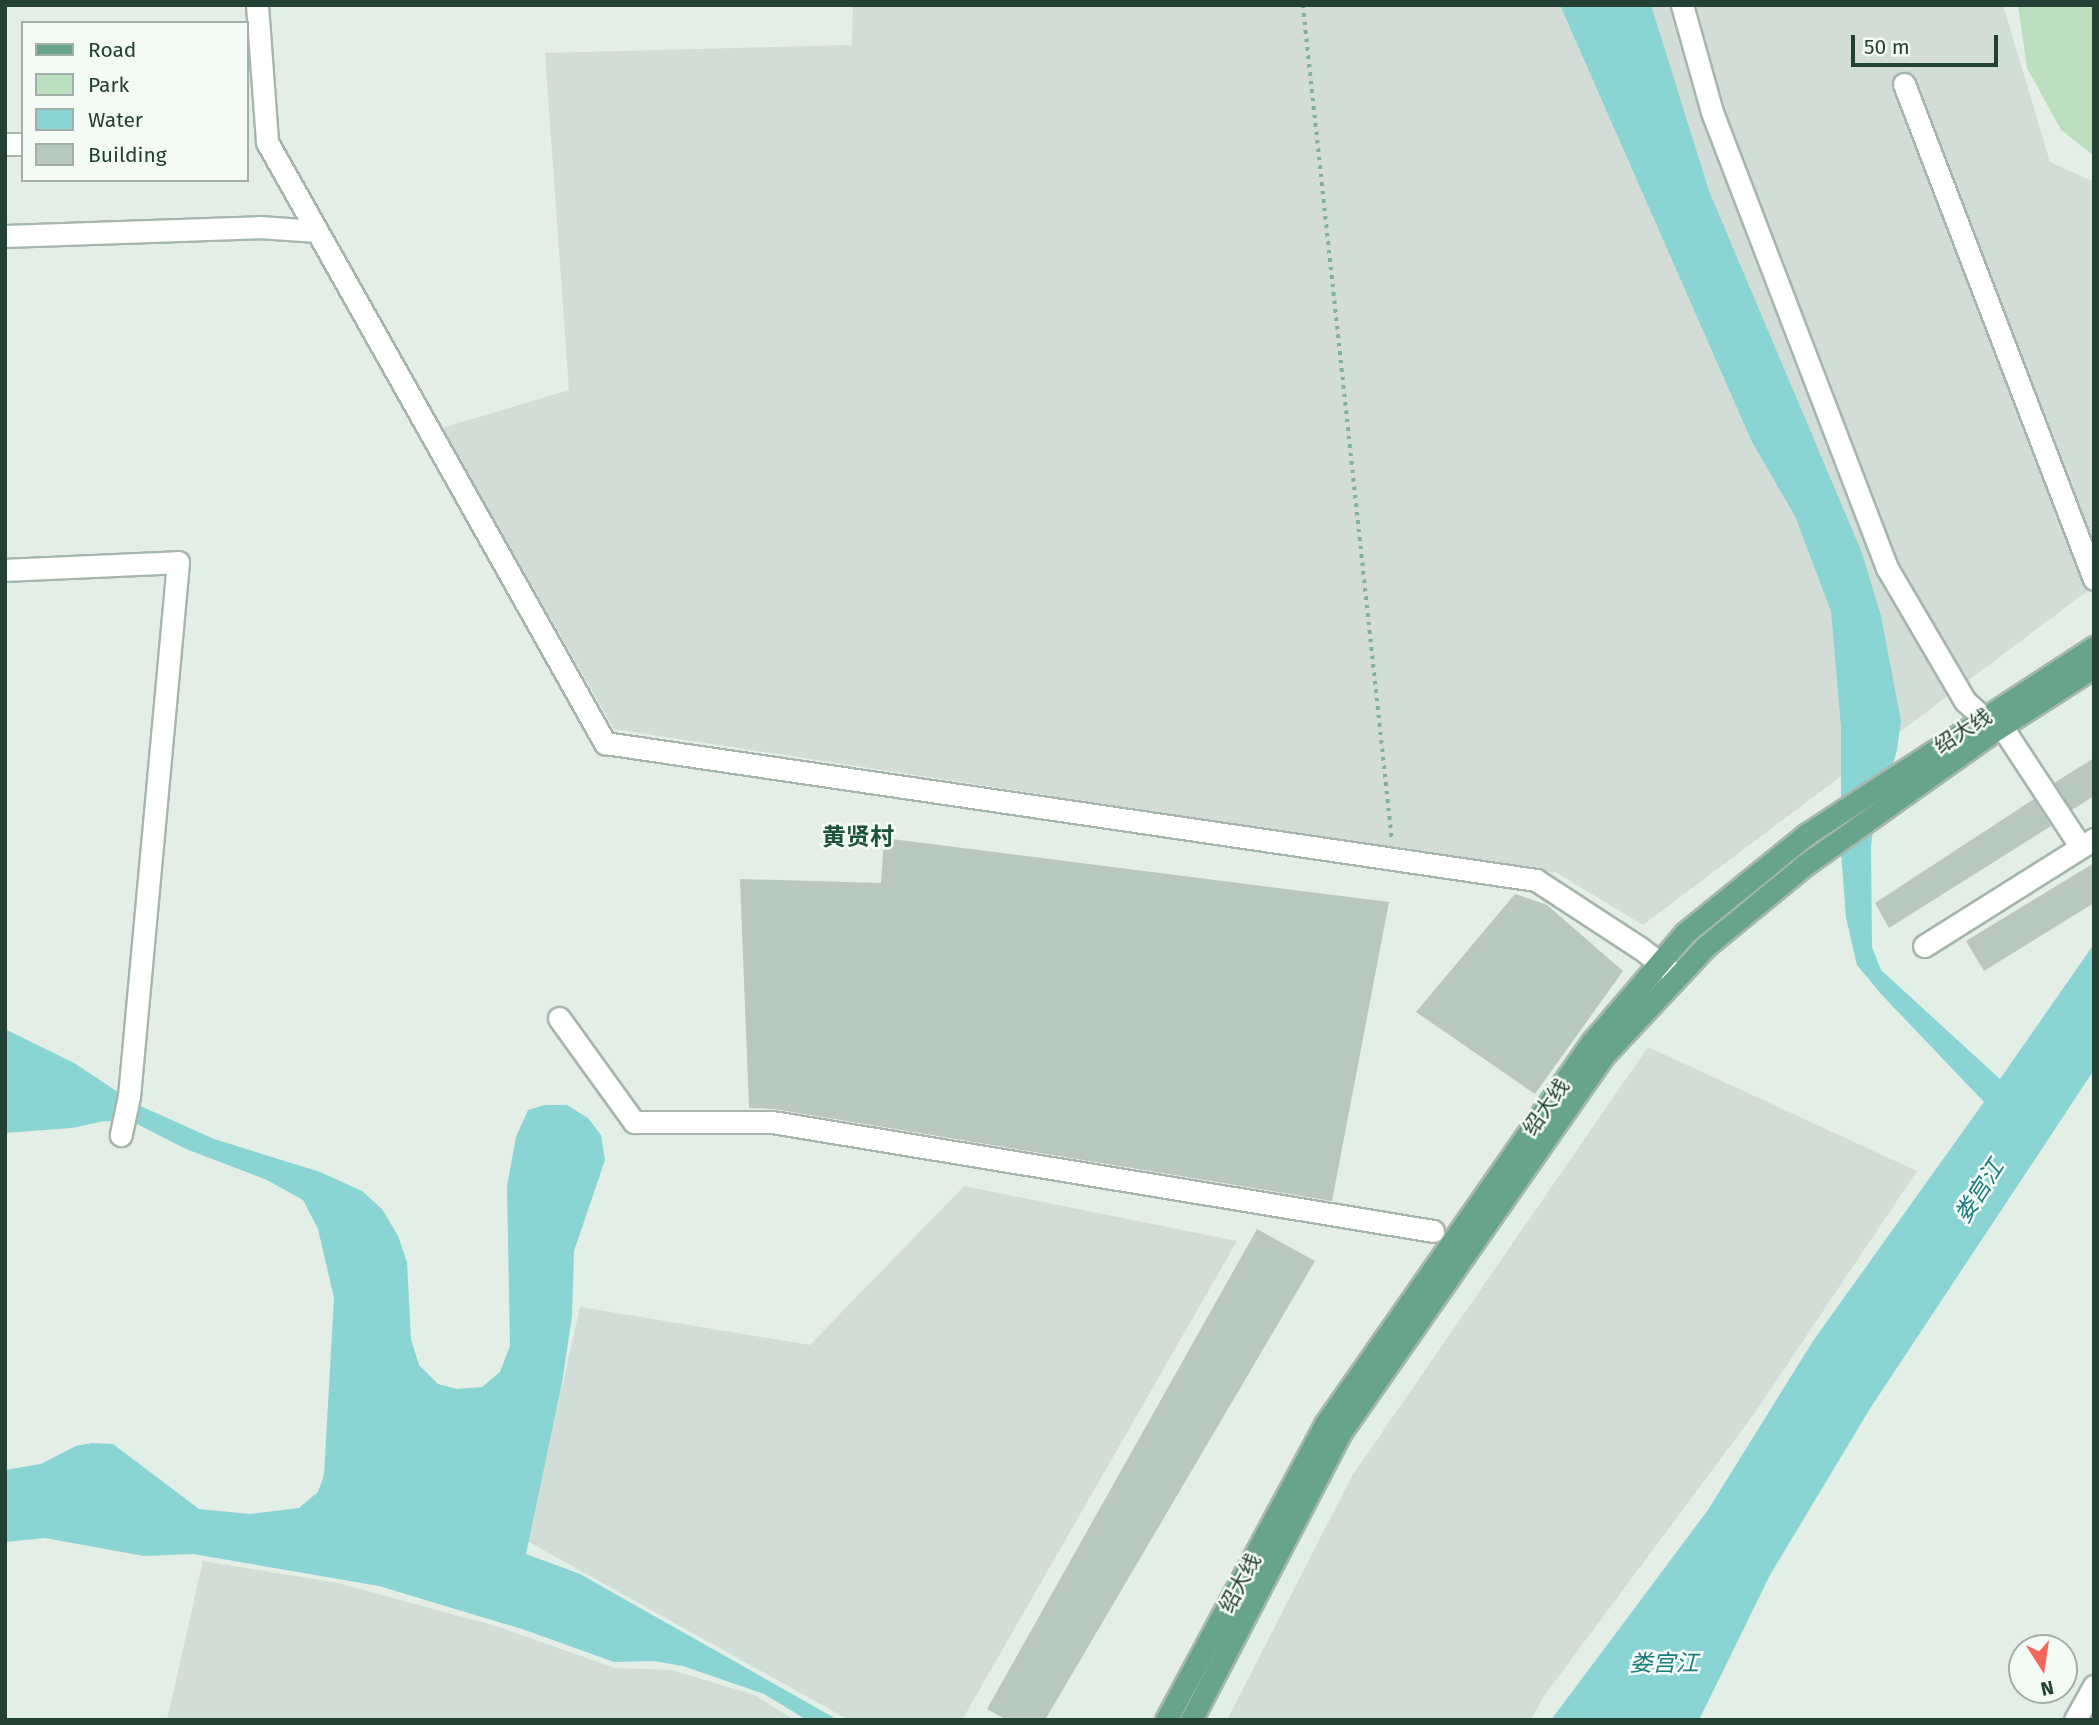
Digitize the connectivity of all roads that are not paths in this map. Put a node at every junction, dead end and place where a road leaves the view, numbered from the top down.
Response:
1 (257, 5) edge
2 (1682, 5) edge
3 (1904, 84) dead end
4 (257, 142) edge
5 (317, 231) junction
6 (5, 236) edge
7 (5, 570) edge
8 (2094, 579) edge
9 (2094, 647) edge
10 (2094, 667) edge
11 (1990, 723) junction
12 (2087, 843) edge
13 (1924, 946) dead end
14 (1659, 963) junction
15 (1677, 976) junction
16 (559, 1018) dead end
17 (122, 1130) dead end
18 (1433, 1231) dead end
19 (2094, 1686) edge
20 (1166, 1720) edge
21 (1191, 1720) edge
22 (2075, 1720) edge

1 - 4 street
2 - 11 street
3 - 8 street
4 - 5 street
5 - 6 street
5 - 14 street
7 - 17 street
9 - 11 main road, 绍大线
10 - 11 main road, 绍大线
11 - 12 street
11 - 14 main road, 绍大线
11 - 15 main road, 绍大线
12 - 13 street
14 - 15 street
14 - 20 main road, 绍大线
15 - 21 main road, 绍大线
16 - 18 street
19 - 22 street

